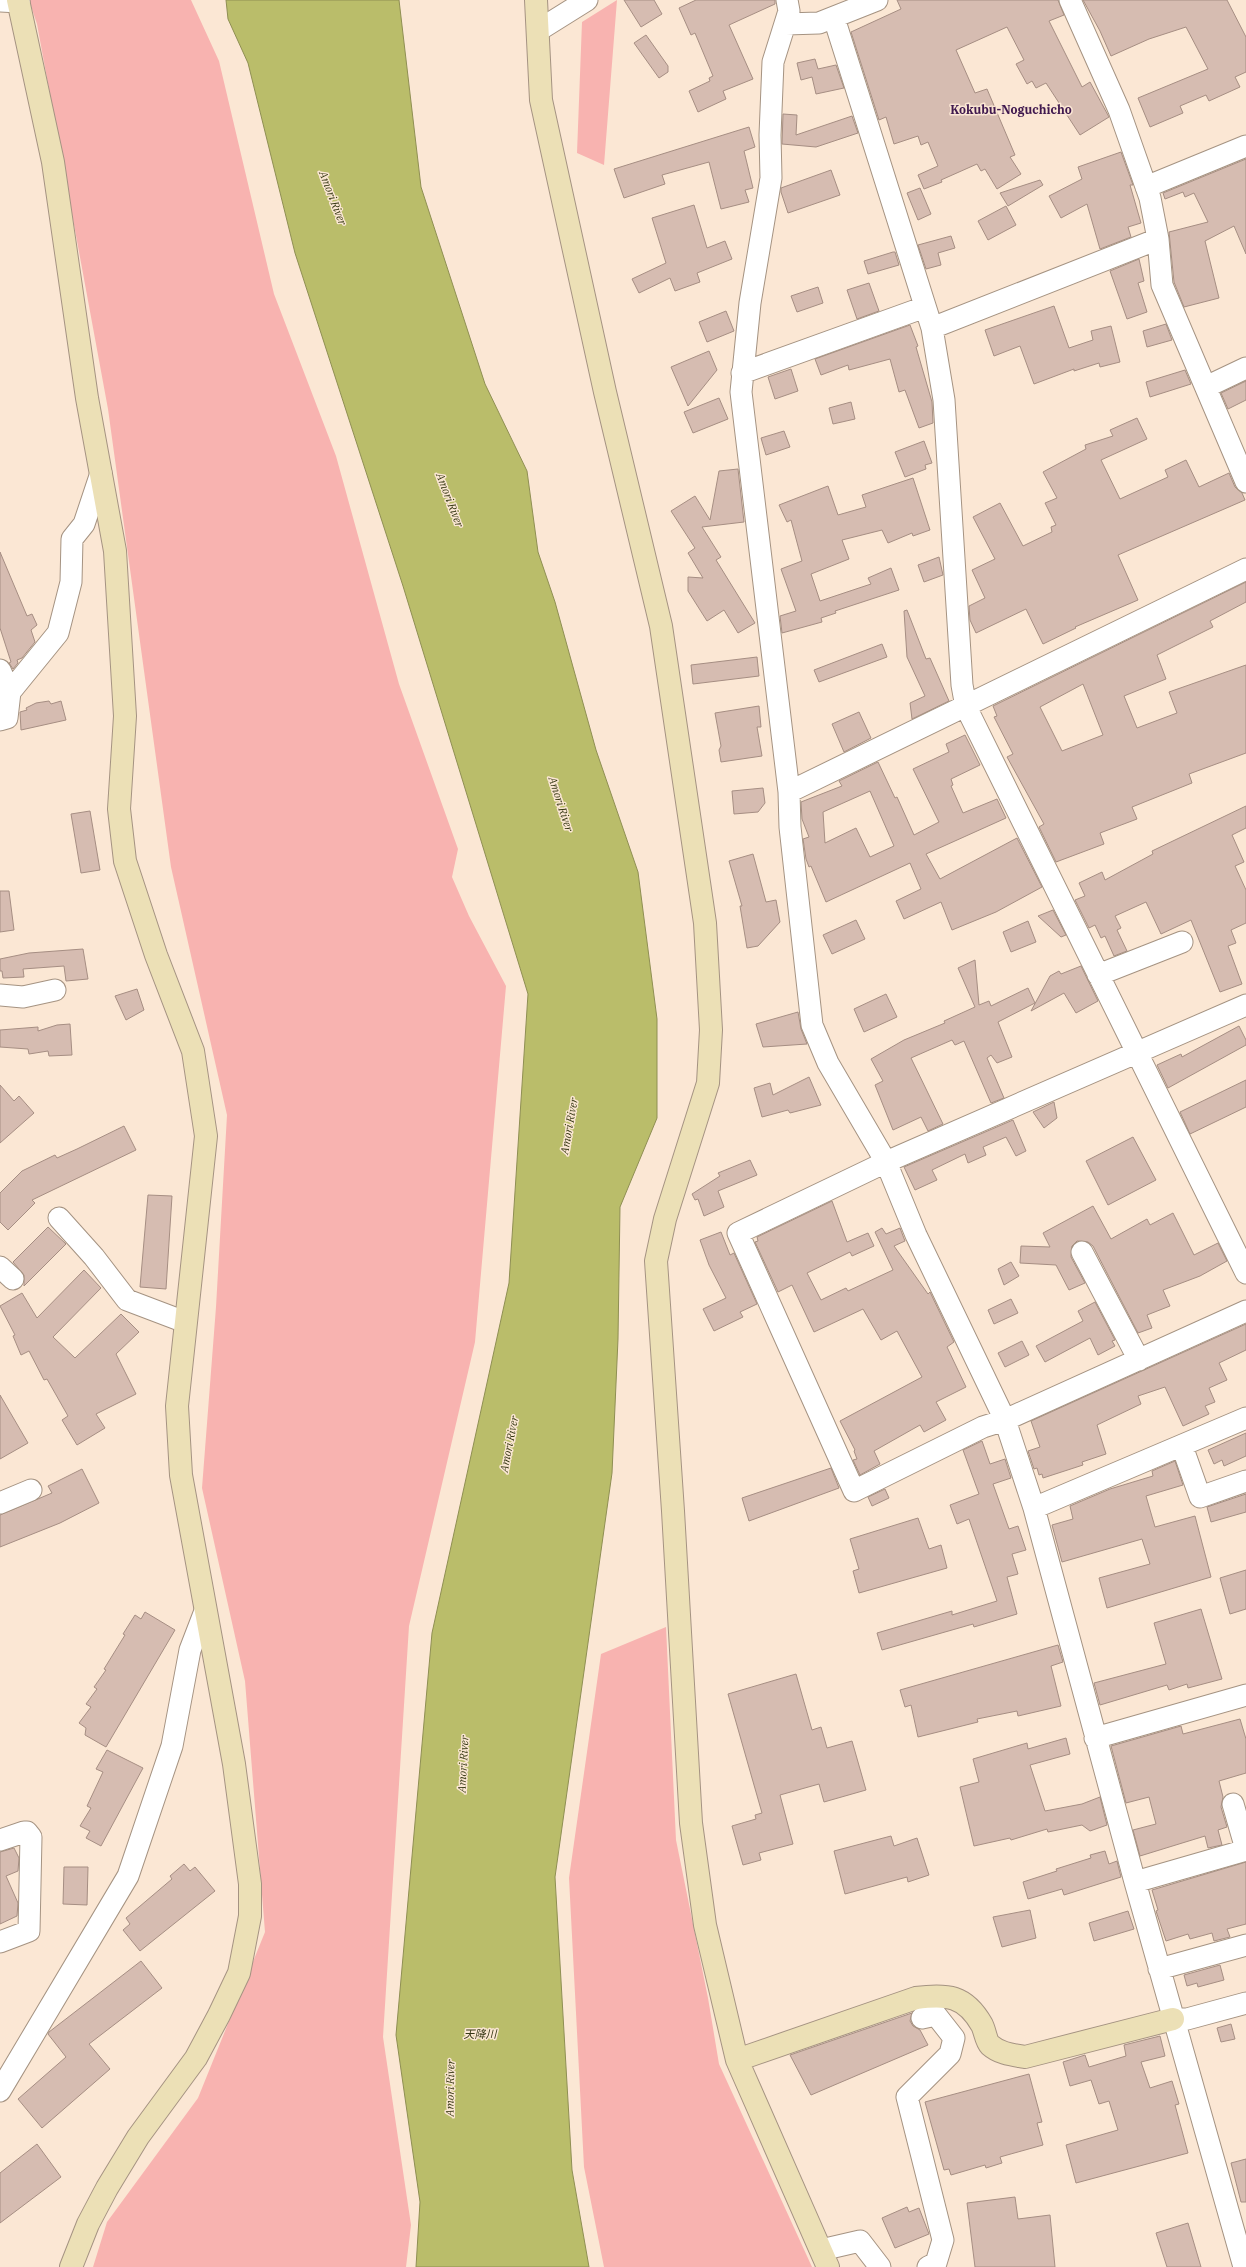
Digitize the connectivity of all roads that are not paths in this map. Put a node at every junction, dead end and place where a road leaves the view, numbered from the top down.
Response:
1 (536, 0) edge
2 (587, 0) edge
3 (787, 0) edge
4 (877, 0) edge
5 (1070, 0) edge
6 (12, 1) edge
7 (834, 18) junction
8 (786, 24) junction
9 (539, 30) junction
10 (1246, 146) edge
11 (1146, 186) junction
12 (1158, 239) junction
13 (925, 307) junction
14 (932, 328) junction
15 (1246, 368) edge
16 (742, 373) junction
17 (1206, 387) junction
18 (101, 473) junction
19 (1246, 482) edge
20 (1246, 569) edge
21 (0, 670) edge
22 (10, 692) junction
23 (966, 707) junction
24 (0, 720) edge
25 (789, 792) junction
26 (1182, 942) dead end
27 (1098, 974) junction
28 (55, 990) dead end
29 (0, 995) edge
30 (1246, 1005) edge
31 (1136, 1052) junction
32 (886, 1162) junction
33 (59, 1218) dead end
34 (1082, 1252) dead end
35 (1246, 1273) edge
36 (1246, 1311) edge
37 (185, 1322) junction
38 (1139, 1360) junction
39 (1246, 1418) edge
40 (1005, 1420) junction
41 (1182, 1446) junction
42 (1246, 1481) edge
43 (31, 1490) dead end
44 (0, 1503) edge
45 (1034, 1508) junction
46 (205, 1611) junction
47 (1246, 1695) edge
48 (1095, 1738) junction
49 (1233, 1804) dead end
50 (0, 1840) edge
51 (1246, 1850) edge
52 (1135, 1882) junction
53 (0, 1942) edge
54 (1246, 1945) edge
55 (1159, 1969) junction
56 (1246, 2003) edge
57 (922, 2018) dead end
58 (1173, 2019) junction
59 (737, 2060) junction
60 (0, 2091) edge
61 (825, 2259) edge
62 (71, 2267) edge
63 (880, 2267) edge
64 (928, 2267) edge
65 (1244, 2267) edge

1 - 9 street
2 - 9 street
3 - 8 street
4 - 7 street
5 - 11 street
6 - 18 street
7 - 8 street
7 - 13 street
8 - 16 street
9 - 59 street
10 - 11 street
11 - 12 street
12 - 14 street
12 - 17 street
13 - 14 street
13 - 16 street
14 - 23 street
15 - 17 street
16 - 25 street
17 - 19 street
18 - 22 street
18 - 37 street
20 - 23 street
21 - 22 street
22 - 24 street
23 - 25 street
23 - 27 street
25 - 32 street
26 - 27 street
27 - 31 street
28 - 29 street
30 - 31 street
31 - 32 street
31 - 35 street
32 - 40 street
32 - 40 street
33 - 37 street
34 - 38 street
36 - 38 street
37 - 46 street
38 - 40 street
39 - 41 street
40 - 45 street
41 - 42 street
41 - 45 street
43 - 44 street
45 - 48 street
46 - 60 street
46 - 62 street
47 - 48 street
48 - 52 street
49 - 51 street
50 - 53 street
51 - 52 street
52 - 55 street
54 - 55 street
55 - 58 street
56 - 58 street
57 - 64 street
58 - 59 street
58 - 65 street
59 - 61 street
61 - 63 street

